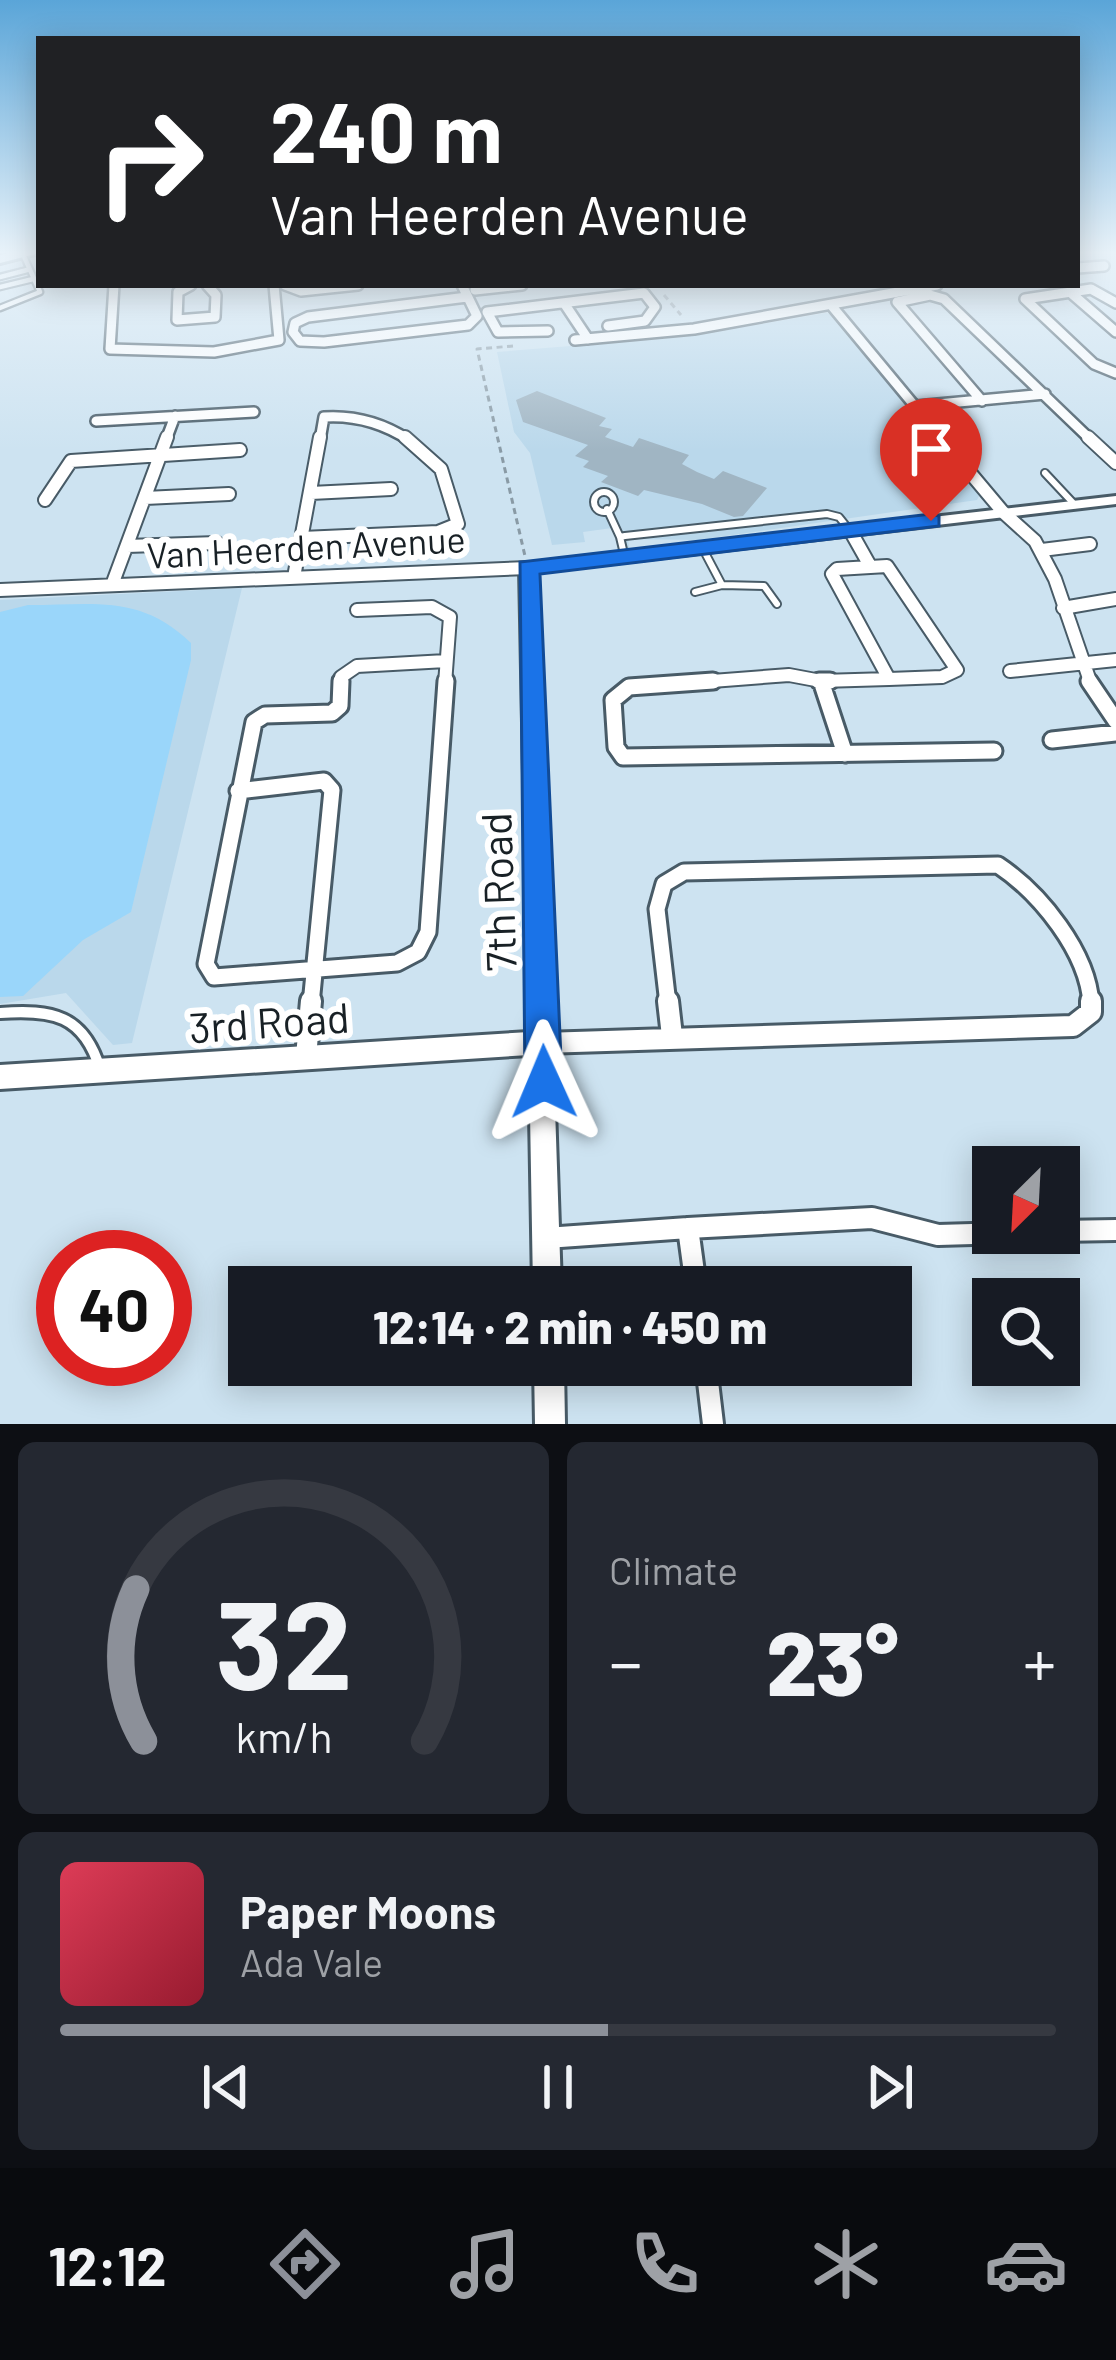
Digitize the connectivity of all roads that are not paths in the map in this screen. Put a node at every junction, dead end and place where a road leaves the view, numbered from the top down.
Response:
1 (111, 318) edge
2 (277, 318) edge
3 (305, 318) edge
4 (476, 318) edge
5 (491, 318) edge
6 (574, 318) edge
7 (642, 318) edge
8 (750, 318) edge
9 (848, 318) edge
10 (909, 318) edge
11 (966, 318) edge
12 (1046, 318) edge
13 (608, 326) dead end
14 (548, 331) dead end
15 (588, 339) junction
16 (574, 340) dead end
17 (1116, 373) edge
18 (1045, 394) junction
19 (978, 397) junction
20 (918, 402) junction
21 (254, 412) dead end
22 (175, 416) junction
23 (96, 421) dead end
24 (241, 450) dead end
25 (162, 454) junction
26 (1116, 463) edge
27 (1045, 472) dead end
28 (391, 489) dead end
29 (311, 493) junction
30 (230, 494) dead end
31 (145, 498) junction
32 (45, 500) dead end
33 (1116, 500) edge
34 (1075, 505) junction
35 (607, 509) dead end
36 (1012, 515) junction
37 (850, 532) junction
38 (620, 536) junction
39 (302, 538) junction
40 (218, 543) dead end
41 (1090, 544) dead end
42 (128, 546) junction
43 (703, 549) junction
44 (1042, 550) junction
45 (625, 558) junction
46 (869, 564) junction
47 (528, 568) junction
48 (294, 577) junction
49 (722, 585) junction
50 (112, 586) junction
51 (0, 590) edge
52 (695, 592) dead end
53 (1116, 599) edge
54 (777, 604) dead end
55 (1064, 608) junction
56 (357, 610) dead end
57 (1116, 660) edge
58 (446, 661) junction
59 (1080, 663) junction
60 (1010, 671) dead end
61 (889, 679) junction
62 (821, 681) junction
63 (1116, 721) edge
64 (1116, 734) edge
65 (1052, 740) dead end
66 (994, 751) dead end
67 (845, 754) junction
68 (238, 791) junction
69 (319, 969) junction
70 (0, 1013) edge
71 (672, 1036) junction
72 (543, 1042) junction
73 (306, 1058) junction
74 (100, 1070) junction
75 (0, 1077) edge
76 (688, 1228) junction
77 (1116, 1230) edge
78 (1080, 1231) edge
79 (972, 1234) edge
80 (546, 1238) junction
81 (547, 1266) edge
82 (693, 1266) edge
83 (549, 1386) edge
84 (708, 1386) edge
85 (550, 1424) edge
86 (713, 1424) edge

1 - 2 street
3 - 4 street
5 - 14 street
6 - 15 street
7 - 13 street
8 - 15 street
9 - 20 street
10 - 19 street
11 - 18 street
12 - 17 street
15 - 16 street
18 - 19 street
18 - 26 street
19 - 20 street
20 - 36 street
21 - 22 street
22 - 23 street
22 - 25 street
24 - 25 street
25 - 31 street
25 - 32 street
27 - 34 lane
28 - 29 street
29 - 39 street
29 - 39 street
30 - 31 street
31 - 42 street
33 - 34 street, Van Heerden Avenue
34 - 36 street, Van Heerden Avenue
35 - 38 lane
36 - 37 street, Van Heerden Avenue
36 - 44 street
37 - 38 lane
37 - 43 street, Van Heerden Avenue
37 - 46 street
38 - 45 lane
39 - 48 street
40 - 42 street
41 - 44 street
42 - 50 street
43 - 45 street, Van Heerden Avenue
43 - 49 lane
44 - 55 street
45 - 47 street, Van Heerden Avenue
46 - 61 street
46 - 61 street
47 - 48 street, Van Heerden Avenue
47 - 72 street, 7th Road
48 - 50 street, Van Heerden Avenue
49 - 52 lane
49 - 54 lane
50 - 51 street, Van Heerden Avenue
53 - 55 street
55 - 59 street
56 - 58 street
57 - 59 street
58 - 68 street
58 - 69 street
59 - 60 street
59 - 63 street
61 - 62 street
62 - 67 street
62 - 67 street
64 - 65 street
66 - 67 street
68 - 69 street
68 - 69 street
69 - 73 street
70 - 74 lane
71 - 71 street
71 - 72 street
72 - 73 street, 3rd Road
72 - 80 street, 7th Road
73 - 74 street, 3rd Road
74 - 75 street, 3rd Road
76 - 79 street
76 - 80 street
76 - 82 street
77 - 78 street
80 - 81 street, 7th Road
83 - 85 street
84 - 86 street

